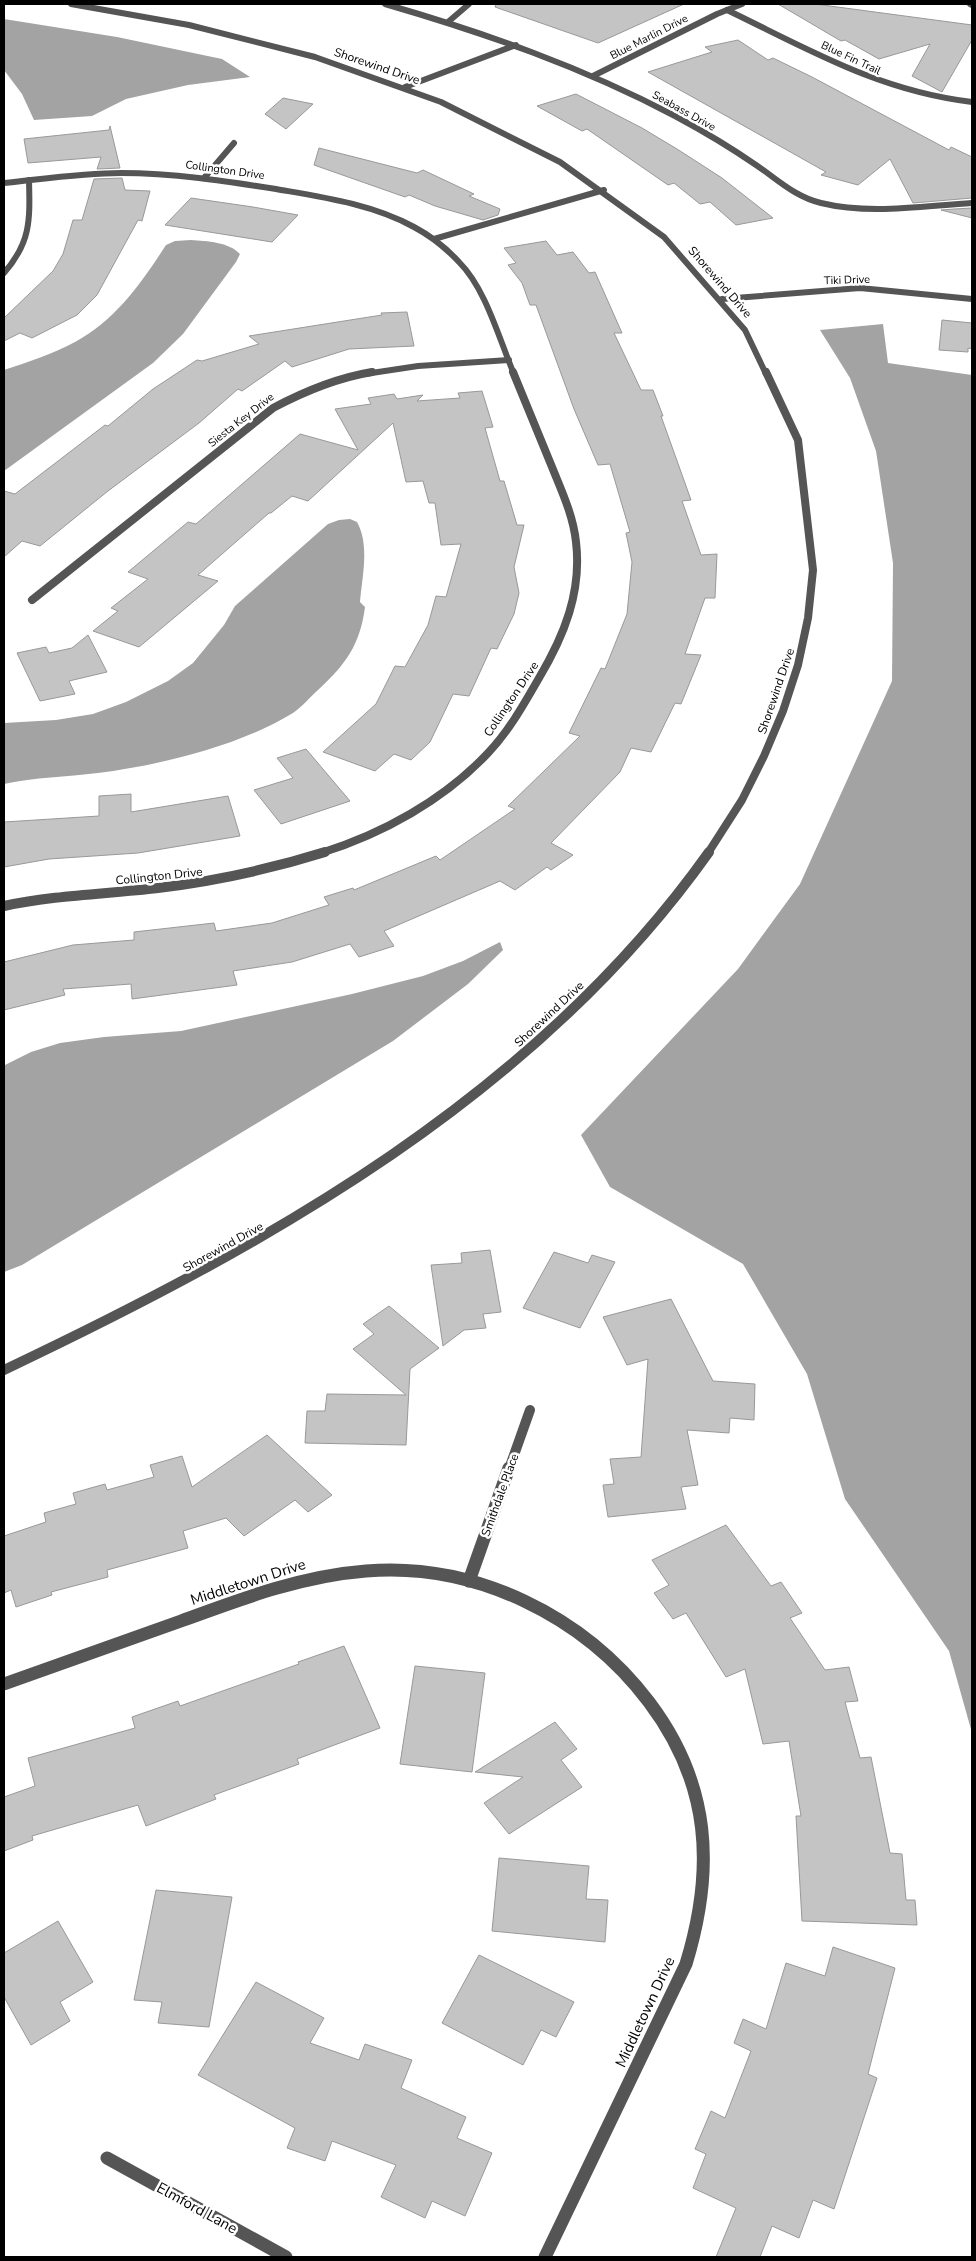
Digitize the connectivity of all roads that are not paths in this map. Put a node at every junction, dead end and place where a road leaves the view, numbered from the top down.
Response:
1 (71, 4) edge
2 (385, 4) edge
3 (469, 4) edge
4 (742, 4) edge
5 (96, 5) edge
6 (727, 10) junction
7 (448, 22) junction
8 (516, 45) junction
9 (593, 76) junction
10 (406, 87) junction
11 (972, 102) edge
12 (234, 143) dead end
13 (204, 178) junction
14 (29, 180) junction
15 (4, 183) edge
16 (604, 190) junction
17 (972, 202) edge
18 (434, 238) junction
19 (4, 273) edge
20 (722, 299) junction
21 (972, 299) edge
22 (509, 360) junction
23 (32, 600) dead end
24 (4, 906) edge
25 (4, 1370) edge
26 (530, 1410) dead end
27 (469, 1581) junction
28 (4, 1684) edge
29 (107, 2158) dead end
30 (286, 2257) edge
31 (545, 2257) edge

1 - 5 street, Shorewind Drive
2 - 7 street, Seabass Drive
3 - 7 street
4 - 6 street, Blue Marlin Drive
5 - 10 street, Shorewind Drive
6 - 9 street, Blue Marlin Drive
6 - 11 street, Blue Fin Trail
7 - 8 street, Seabass Drive
8 - 9 street, Seabass Drive
8 - 10 street
9 - 17 street, Seabass Drive
10 - 16 street, Shorewind Drive
12 - 13 street
13 - 14 street, Collington Drive
13 - 18 street, Collington Drive
14 - 15 street, Collington Drive
14 - 19 street
16 - 18 street
16 - 20 street, Shorewind Drive
18 - 22 street, Collington Drive
20 - 21 street, Tiki Drive
20 - 25 street, Shorewind Drive
22 - 23 street, Siesta Key Drive
22 - 24 street, Collington Drive
26 - 27 street, Smithdale Place
27 - 28 street, Middletown Drive
27 - 31 street, Middletown Drive
29 - 30 street, Elmford Lane

